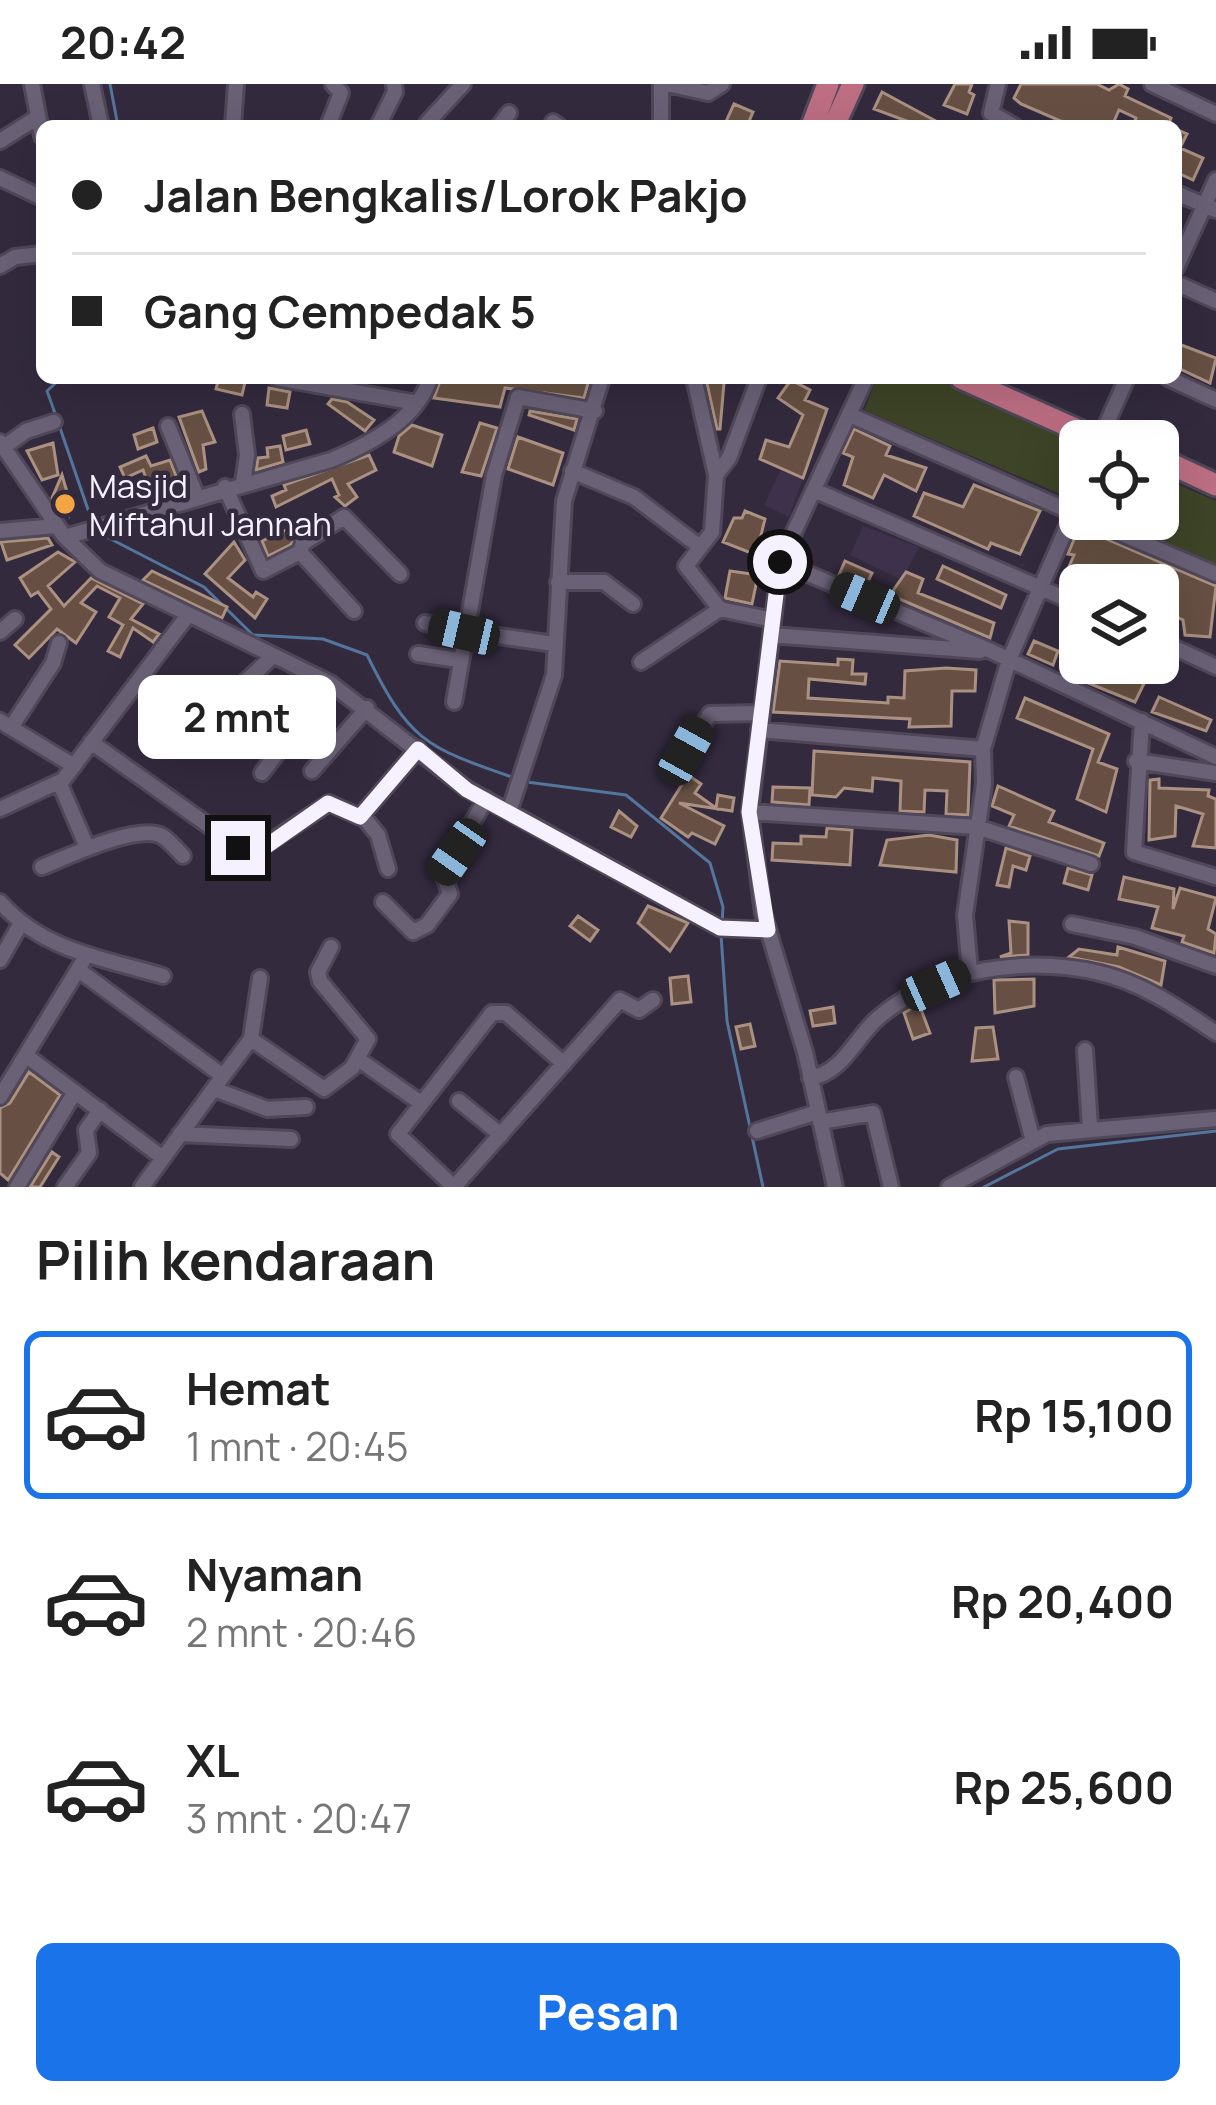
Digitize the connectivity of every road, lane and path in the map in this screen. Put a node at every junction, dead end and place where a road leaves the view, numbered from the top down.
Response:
1 (32, 84) edge
2 (92, 84) edge
3 (236, 84) edge
4 (333, 84) edge
5 (394, 84) edge
6 (463, 84) edge
7 (664, 84) edge
8 (722, 84) edge
9 (828, 84) edge
10 (853, 84) edge
11 (998, 84) edge
12 (1153, 84) edge
13 (509, 112) dead end
14 (1216, 113) edge
15 (38, 117) junction
16 (39, 120) edge
17 (100, 120) edge
18 (233, 120) edge
19 (330, 120) edge
20 (380, 120) edge
21 (430, 120) edge
22 (503, 120) edge
23 (661, 120) edge
24 (814, 120) edge
25 (838, 120) edge
26 (1003, 120) edge
27 (0, 141) edge
28 (0, 178) edge
29 (1216, 180) edge
30 (36, 195) edge
31 (1182, 195) edge
32 (1210, 207) edge
33 (0, 250) edge
34 (36, 255) edge
35 (15, 257) junction
36 (1182, 257) edge
37 (0, 266) edge
38 (1182, 286) edge
39 (1216, 301) edge
40 (311, 384) edge
41 (427, 384) edge
42 (601, 384) edge
43 (695, 384) edge
44 (757, 384) edge
45 (863, 384) edge
46 (975, 384) edge
47 (998, 384) edge
48 (1125, 384) edge
49 (1181, 384) edge
50 (1216, 400) edge
51 (417, 403) junction
52 (595, 411) junction
53 (242, 413) dead end
54 (850, 415) junction
55 (1060, 420) edge
56 (1068, 420) edge
57 (1112, 420) edge
58 (53, 422) dead end
59 (168, 426) dead end
60 (2, 444) edge
61 (572, 471) junction
62 (1179, 472) edge
63 (716, 475) junction
64 (243, 482) junction
65 (225, 487) junction
66 (1216, 489) edge
67 (814, 490) junction
68 (197, 497) junction
69 (1059, 507) edge
70 (0, 531) edge
71 (61, 531) junction
72 (1067, 540) edge
73 (1136, 540) edge
74 (700, 547) junction
75 (300, 552) junction
76 (780, 562) junction
77 (400, 574) dead end
78 (1216, 574) edge
79 (558, 582) junction
80 (1042, 588) junction
81 (1059, 596) edge
82 (633, 604) dead end
83 (720, 609) junction
84 (354, 610) dead end
85 (188, 615) junction
86 (15, 619) dead end
87 (425, 623) dead end
88 (771, 628) junction
89 (464, 631) junction
90 (0, 632) edge
91 (59, 643) dead end
92 (554, 644) junction
93 (1179, 650) edge
94 (991, 652) junction
95 (418, 653) dead end
96 (273, 656) junction
97 (459, 660) junction
98 (1009, 661) junction
99 (641, 662) dead end
100 (1216, 667) edge
101 (330, 683) junction
102 (454, 702) dead end
103 (217, 708) dead end
104 (368, 708) junction
105 (761, 713) junction
106 (1142, 721) junction
107 (6, 723) edge
108 (759, 730) junction
109 (92, 742) junction
110 (418, 749) junction
111 (983, 749) junction
112 (686, 751) dead end
113 (1216, 757) edge
114 (1136, 761) junction
115 (74, 766) junction
116 (313, 771) dead end
117 (262, 773) dead end
118 (1216, 773) edge
119 (59, 782) junction
120 (486, 799) junction
121 (0, 809) edge
122 (509, 812) junction
123 (749, 812) junction
124 (362, 815) junction
125 (977, 826) junction
126 (87, 847) junction
127 (183, 856) dead end
128 (1091, 864) dead end
129 (42, 867) dead end
130 (388, 869) dead end
131 (1216, 877) edge
132 (0, 902) edge
133 (383, 902) dead end
134 (1072, 924) dead end
135 (20, 925) junction
136 (768, 930) junction
137 (332, 947) dead end
138 (0, 960) edge
139 (82, 964) junction
140 (1216, 966) edge
141 (970, 972) junction
142 (163, 976) dead end
143 (260, 978) dead end
144 (652, 1000) dead end
145 (1216, 1033) edge
146 (251, 1039) junction
147 (1085, 1050) dead end
148 (28, 1057) junction
149 (358, 1058) junction
150 (564, 1064) junction
151 (1016, 1077) dead end
152 (810, 1078) junction
153 (219, 1083) junction
154 (75, 1092) junction
155 (0, 1097) edge
156 (459, 1100) dead end
157 (421, 1102) junction
158 (306, 1107) dead end
159 (100, 1109) junction
160 (819, 1117) junction
161 (1216, 1119) edge
162 (1090, 1127) junction
163 (757, 1131) dead end
164 (180, 1134) junction
165 (502, 1135) junction
166 (291, 1139) dead end
167 (1033, 1141) junction
168 (163, 1158) junction
169 (0, 1176) edge
170 (15, 1187) edge
171 (65, 1187) edge
172 (142, 1187) edge
173 (454, 1187) edge
174 (835, 1187) edge
175 (891, 1187) edge
176 (949, 1187) edge

1 - 15 street
2 - 17 street
3 - 18 street
4 - 19 street
5 - 20 street
6 - 21 street
7 - 8 street
7 - 23 street
9 - 24 main road
10 - 25 main road
11 - 26 street
12 - 14 street
13 - 22 street
15 - 16 street
15 - 27 street
28 - 30 street
29 - 32 street
31 - 32 street
32 - 36 street
33 - 35 street
34 - 35 street
35 - 37 street
38 - 39 street
40 - 51 street
41 - 51 street
42 - 52 street
43 - 63 street
44 - 63 street
45 - 54 street
46 - 55 main road
47 - 56 main road
48 - 57 street
49 - 50 street
51 - 64 street
52 - 61 street
52 - 89 street
53 - 64 street
54 - 67 street
54 - 69 street
58 - 60 street
59 - 68 street
60 - 71 street
61 - 74 street
61 - 79 street
62 - 66 main road
63 - 74 street
64 - 65 street
65 - 68 street
65 - 75 street
67 - 76 street
67 - 80 street
68 - 71 street
70 - 71 street
71 - 85 street
72 - 80 street
73 - 78 street
74 - 83 street
75 - 77 street
75 - 84 street
76 - 88 street
76 - 94 street
79 - 82 street
79 - 92 street
80 - 81 street
80 - 98 street
83 - 88 street
83 - 99 street
85 - 96 street
85 - 109 street
86 - 90 street
87 - 89 street
88 - 94 street
88 - 105 street
89 - 92 street
89 - 97 street
91 - 107 street
92 - 122 street
93 - 100 street
94 - 98 street
95 - 97 street
96 - 101 street
96 - 103 street
97 - 102 street
98 - 106 street
98 - 111 street
101 - 104 street
101 - 117 street
104 - 110 street
104 - 116 street
105 - 108 street
105 - 112 street
106 - 113 street
106 - 114 street
107 - 115 street
108 - 111 street
108 - 123 street
109 - 115 street
109 - 124 street
110 - 120 street
110 - 124 street
111 - 125 street
114 - 118 street
114 - 131 street
115 - 119 street
119 - 121 street
119 - 126 street
120 - 122 street
120 - 133 street
122 - 136 street
123 - 125 street
123 - 136 street
124 - 130 street
125 - 128 street
125 - 141 street
126 - 127 street
126 - 129 street
132 - 135 street
134 - 140 street
135 - 138 street
135 - 139 street
136 - 152 street
137 - 149 street
139 - 142 street
139 - 148 street
139 - 153 street
141 - 145 street
141 - 152 street
143 - 146 street
144 - 150 street
146 - 149 street
146 - 153 street
147 - 162 street
148 - 154 street
148 - 155 street
149 - 157 street
150 - 157 street
150 - 165 street
151 - 167 street
152 - 160 street
153 - 158 street
153 - 164 street
154 - 159 street
154 - 170 street
156 - 165 street
157 - 173 street
159 - 168 street
159 - 171 street
160 - 163 street
160 - 174 street
160 - 175 street
161 - 162 street
162 - 167 street
164 - 166 street
164 - 168 street
165 - 173 street
167 - 176 street
168 - 172 street
169 - 170 street

